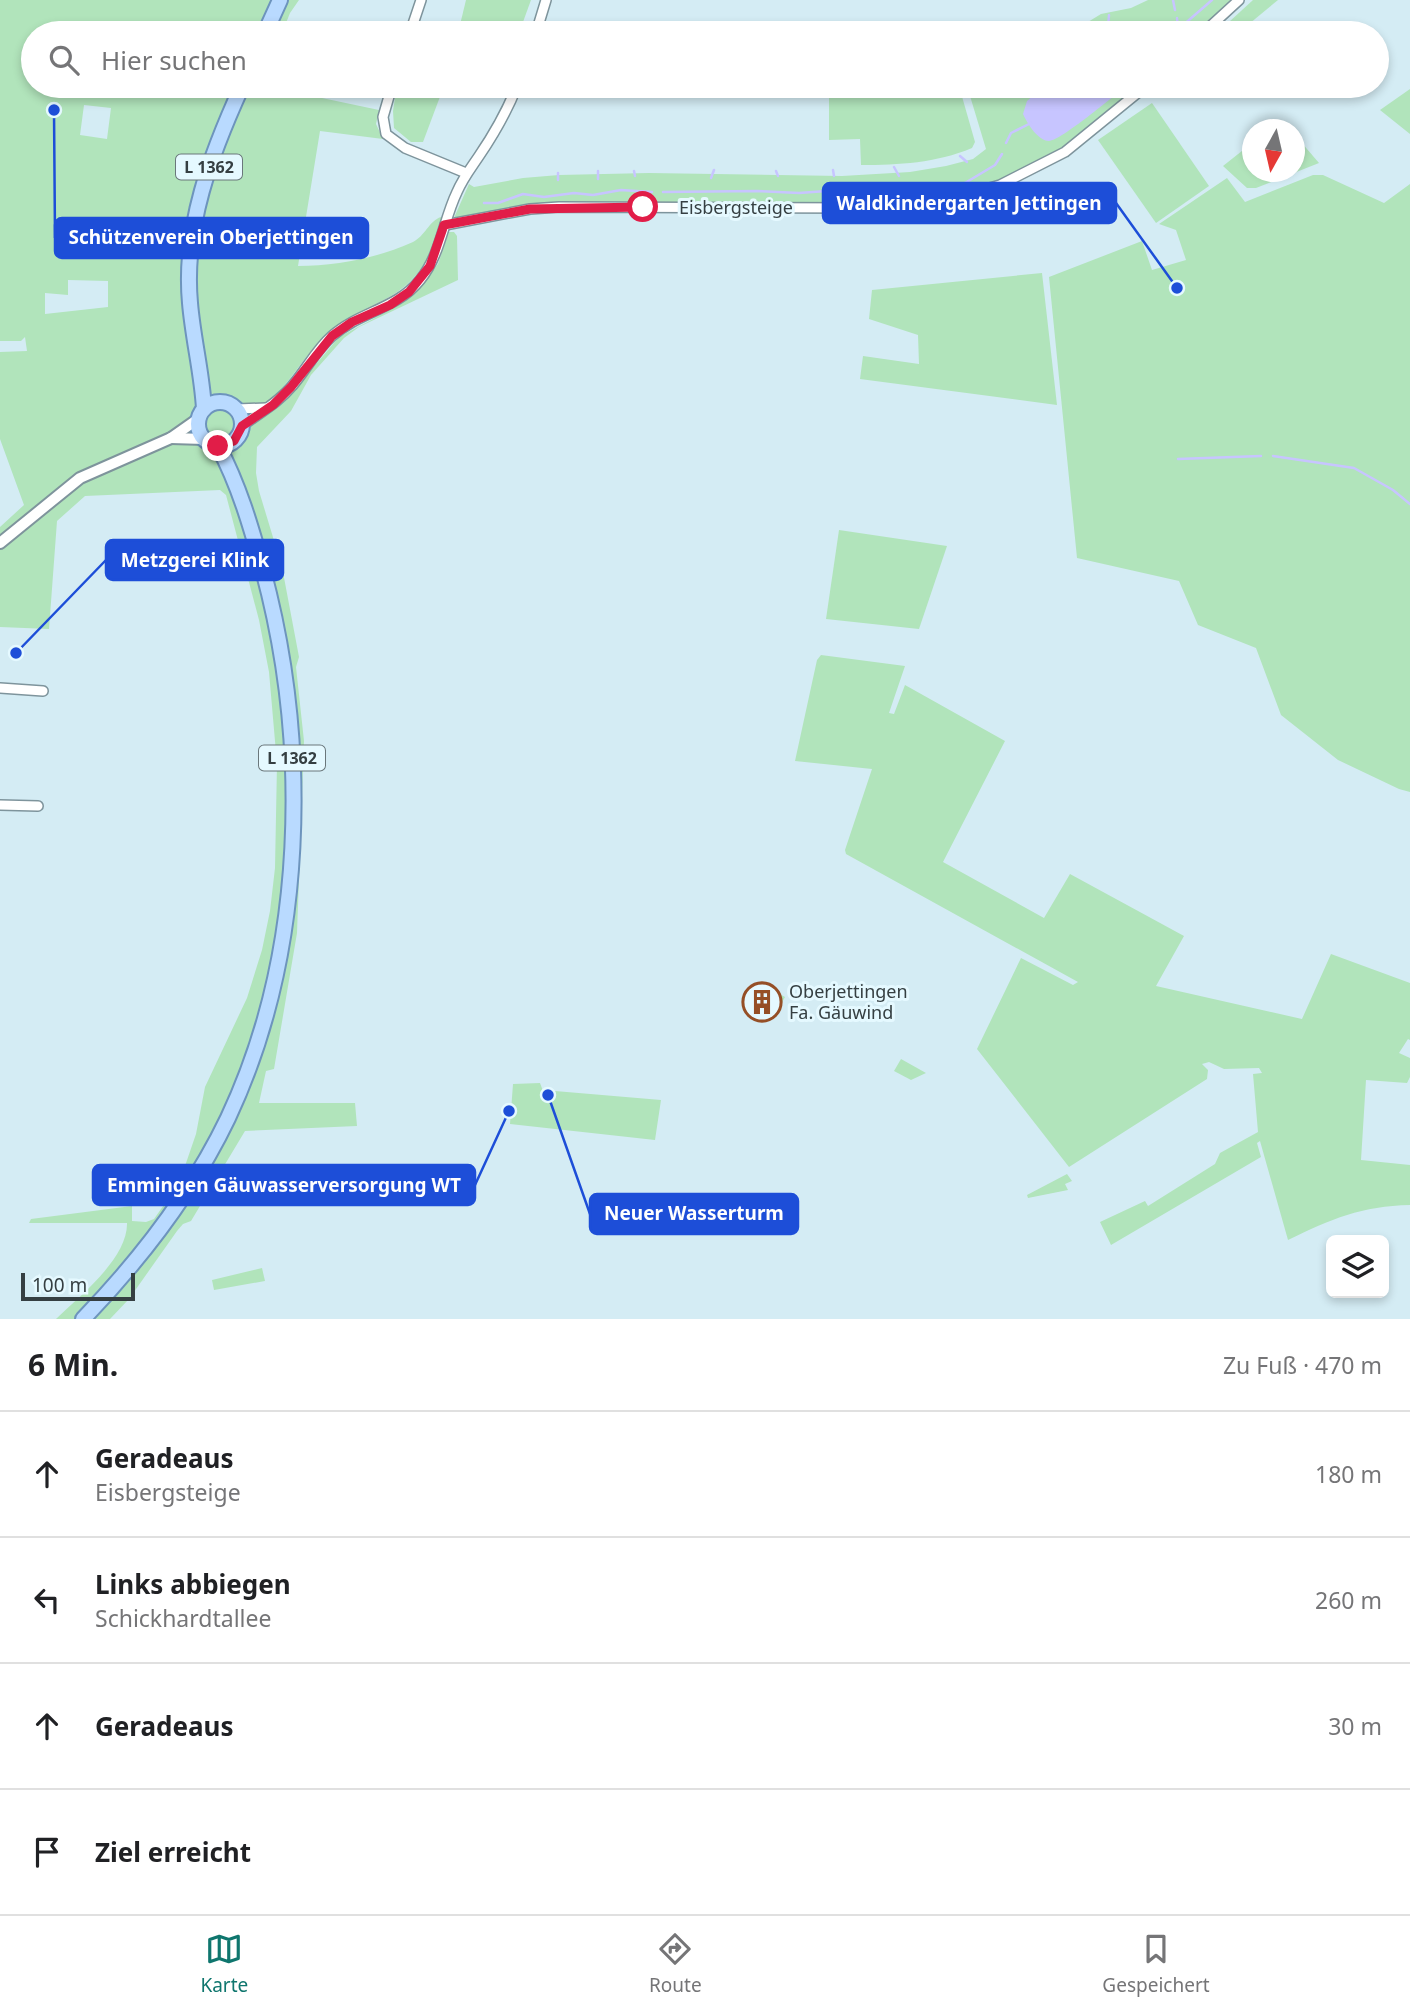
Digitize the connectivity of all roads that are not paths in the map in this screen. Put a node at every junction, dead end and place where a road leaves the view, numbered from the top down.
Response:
1 (280, 0) edge
2 (546, 0) edge
3 (1239, 0) edge
4 (418, 2) edge
5 (270, 21) edge
6 (413, 21) edge
7 (540, 21) edge
8 (1216, 21) edge
9 (237, 98) edge
10 (389, 98) edge
11 (511, 98) edge
12 (1132, 98) edge
13 (466, 173) junction
14 (444, 225) junction
15 (202, 374) junction
16 (221, 402) junction
17 (236, 408) junction
18 (268, 408) junction
19 (201, 414) junction
20 (242, 426) junction
21 (171, 438) junction
22 (204, 439) junction
23 (234, 441) junction
24 (218, 446) junction
25 (235, 478) junction
26 (0, 543) edge
27 (0, 688) edge
28 (43, 691) dead end
29 (0, 805) edge
30 (38, 806) dead end
31 (83, 1319) edge

1 - 5 main road
2 - 7 street
3 - 8 street
4 - 6 street
9 - 15 main road, L 1362
10 - 13 street
11 - 13 street
12 - 14 street, Eisbergsteige
13 - 14 street
14 - 18 street
15 - 16 main road, L 1362
15 - 19 main road, L 1362
16 - 17 main road
16 - 19 main road
17 - 18 street
17 - 20 main road
18 - 20 street
19 - 21 street
19 - 22 main road
20 - 23 main road
21 - 22 street
21 - 26 street
22 - 24 main road
23 - 24 main road
23 - 25 main road, L 1362
24 - 25 main road, L 1362
25 - 31 main road, L 1362
27 - 28 street
29 - 30 street

